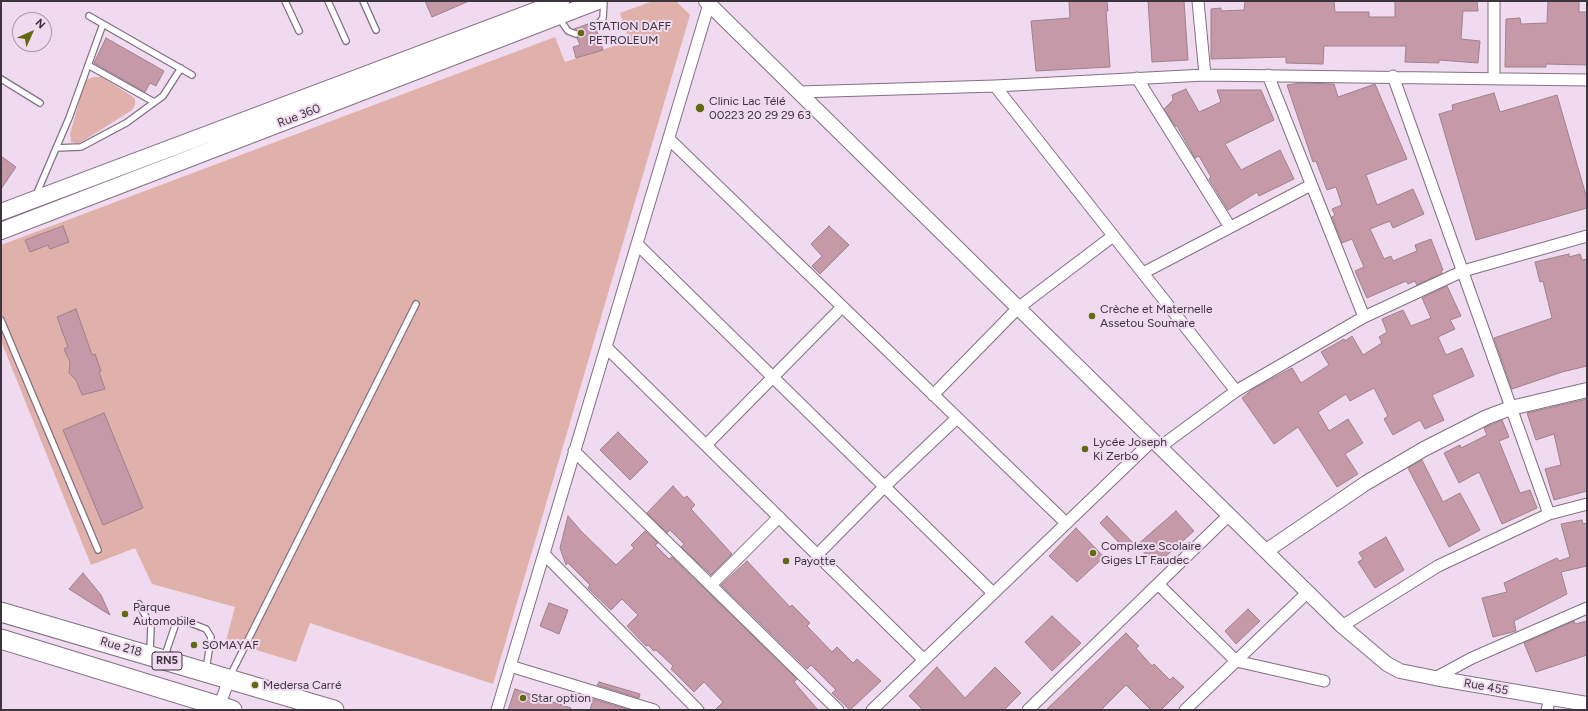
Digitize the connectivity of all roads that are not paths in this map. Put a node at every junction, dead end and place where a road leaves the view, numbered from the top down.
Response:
1 (285, 1) edge
2 (328, 1) edge
3 (363, 1) edge
4 (598, 1) edge
5 (604, 1) edge
6 (1198, 1) edge
7 (1494, 1) edge
8 (708, 3) edge
9 (560, 9) edge
10 (89, 16) dead end
11 (103, 24) junction
12 (598, 26) dead end
13 (376, 30) dead end
14 (299, 31) dead end
15 (576, 34) dead end
16 (346, 41) dead end
17 (88, 65) junction
18 (181, 68) junction
19 (192, 75) dead end
20 (1205, 75) junction
21 (1268, 75) junction
22 (1393, 76) junction
23 (1137, 78) junction
24 (1494, 78) junction
25 (1, 79) edge
26 (1587, 80) edge
27 (995, 86) junction
28 (799, 92) junction
29 (40, 102) dead end
30 (154, 102) junction
31 (669, 139) junction
32 (56, 148) junction
33 (1311, 185) junction
34 (34, 199) junction
35 (1, 212) edge
36 (1230, 227) junction
37 (1, 231) edge
38 (1113, 236) junction
39 (1587, 236) edge
40 (637, 244) junction
41 (1462, 272) junction
42 (1143, 273) junction
43 (416, 304) dead end
44 (842, 307) junction
45 (1018, 308) junction
46 (1364, 317) junction
47 (1, 320) edge
48 (607, 348) junction
49 (773, 377) junction
50 (1587, 390) edge
51 (1236, 391) junction
52 (933, 394) junction
53 (1511, 408) junction
54 (957, 418) junction
55 (1156, 443) junction
56 (706, 445) junction
57 (574, 451) junction
58 (884, 487) junction
59 (1587, 504) edge
60 (1549, 514) junction
61 (1229, 515) junction
62 (779, 517) junction
63 (1066, 523) junction
64 (98, 550) dead end
65 (1266, 551) junction
66 (544, 554) junction
67 (818, 555) junction
68 (1158, 584) junction
69 (711, 585) junction
70 (1308, 592) junction
71 (993, 593) junction
72 (139, 604) dead end
73 (1587, 608) edge
74 (1, 612) edge
75 (1342, 626) junction
76 (1, 639) edge
77 (156, 658) junction
78 (924, 660) junction
79 (1236, 661) junction
80 (510, 666) junction
81 (206, 672) junction
82 (1435, 678) junction
83 (229, 679) junction
84 (1324, 681) dead end
85 (1548, 704) edge
86 (1587, 704) edge
87 (223, 709) edge
88 (334, 710) edge
89 (497, 710) edge
90 (654, 710) edge
91 (698, 710) edge
92 (838, 710) edge
93 (872, 710) edge
94 (1028, 710) edge
95 (1185, 710) edge

1 - 14 lane
2 - 16 lane
3 - 13 lane
4 - 9 main road, Rue 360
5 - 12 lane
6 - 20 street
7 - 24 street
8 - 28 street, Rue 455
8 - 31 street
9 - 15 lane
9 - 34 main road, Rue 360
9 - 37 main road, Rue 360
10 - 11 lane
11 - 17 lane
11 - 18 lane
17 - 30 lane
17 - 32 lane
18 - 19 lane
18 - 30 lane
20 - 21 street
20 - 23 street
21 - 22 street
21 - 33 street
22 - 24 street
22 - 41 street
23 - 27 street
23 - 36 street
24 - 26 street
25 - 29 lane
27 - 28 street
27 - 38 street
28 - 45 street, Rue 455
30 - 32 lane
31 - 40 street
31 - 44 street
32 - 34 lane
33 - 36 street
33 - 46 street
34 - 35 main road, Rue 360
36 - 42 street
38 - 42 street
38 - 45 street
39 - 41 street
40 - 48 street
40 - 49 street
41 - 46 street
41 - 53 street
42 - 51 street
43 - 83 lane
44 - 49 street
44 - 52 street
45 - 52 street
45 - 55 street, Rue 455
46 - 51 street
47 - 64 lane
48 - 56 street
48 - 57 street
49 - 56 street
49 - 58 street
50 - 53 street
51 - 55 street
52 - 54 street
53 - 60 street
53 - 65 street
54 - 58 street
54 - 63 street
55 - 61 street, Rue 455
55 - 63 street
56 - 62 street
57 - 66 street
57 - 69 street
58 - 67 street
58 - 71 street
59 - 60 street
60 - 75 street
61 - 65 street, Rue 455
61 - 68 street
62 - 67 street
62 - 69 street
63 - 71 street
65 - 70 street, Rue 455
66 - 80 street
66 - 91 street
67 - 78 street
68 - 79 street
68 - 94 street
69 - 92 street
70 - 75 street, Rue 455
70 - 79 street
71 - 78 street
72 - 77 lane
73 - 82 street
74 - 77 highway, Rue 218 / RN5
75 - 82 street, Rue 455
76 - 87 highway, RN5
77 - 81 highway, Rue 218 / RN5
77 - 81 lane
78 - 93 street
79 - 84 street
79 - 95 street
80 - 89 street
80 - 90 street
81 - 83 highway, Rue 218 / RN5
82 - 85 street, Rue 455
83 - 87 street
83 - 88 highway, Rue 218 / RN5
85 - 86 street, Rue 455

